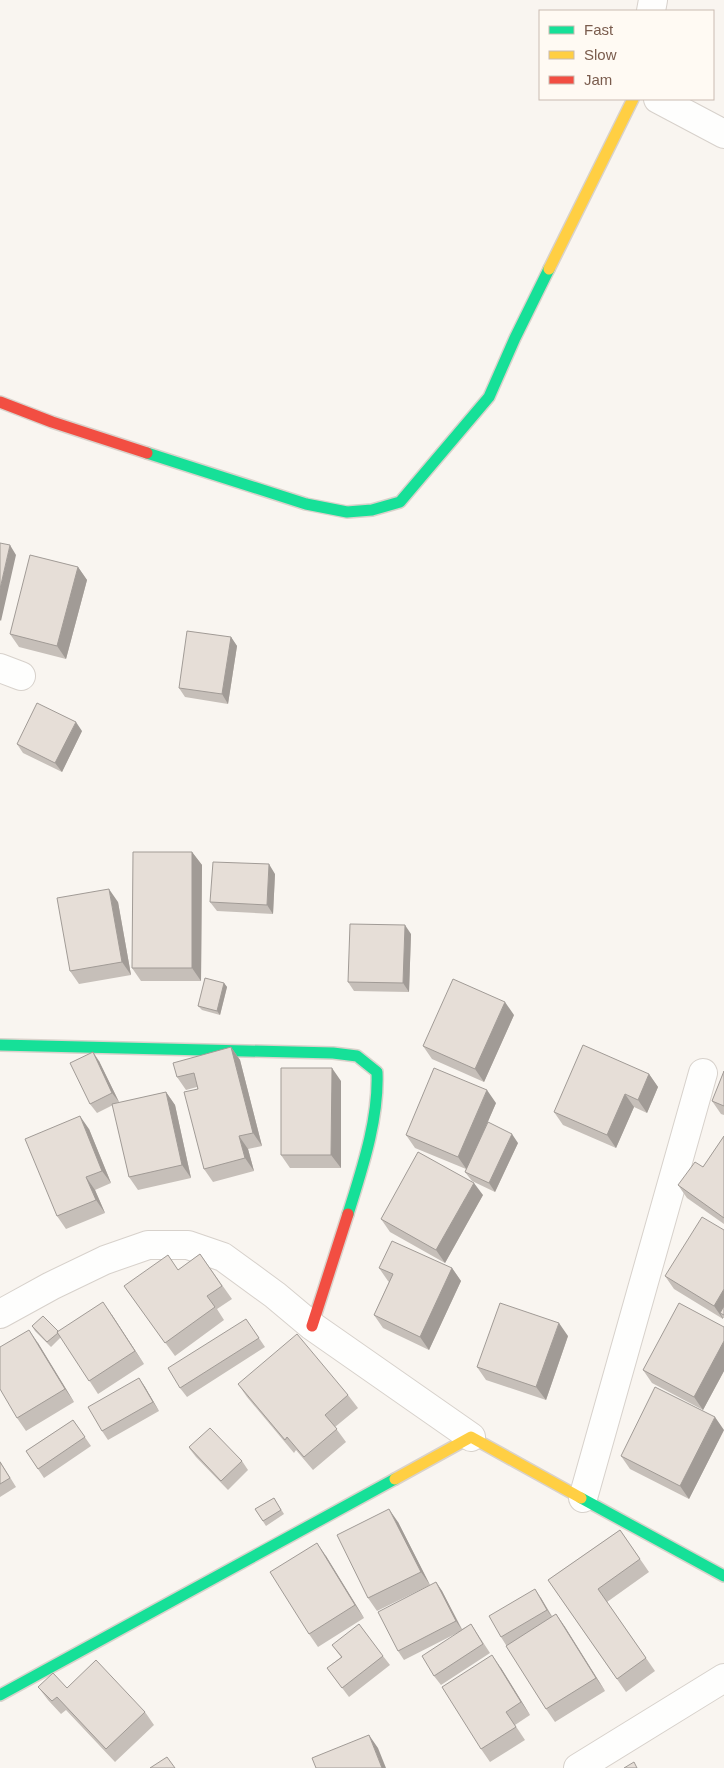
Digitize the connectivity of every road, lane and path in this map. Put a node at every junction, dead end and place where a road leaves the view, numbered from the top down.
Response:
1 (633, 100) edge
2 (660, 100) edge
3 (724, 134) edge
4 (0, 402) edge
5 (0, 1045) edge
6 (703, 1074) dead end
7 (0, 1314) edge
8 (312, 1326) junction
9 (471, 1437) junction
10 (583, 1498) junction
11 (724, 1576) edge
12 (724, 1678) edge
13 (0, 1695) edge
14 (578, 1768) edge

1 - 4 street
2 - 3 street
5 - 8 street
6 - 10 street
7 - 8 street
8 - 9 street
9 - 10 street
9 - 13 street
10 - 11 street
12 - 14 street

